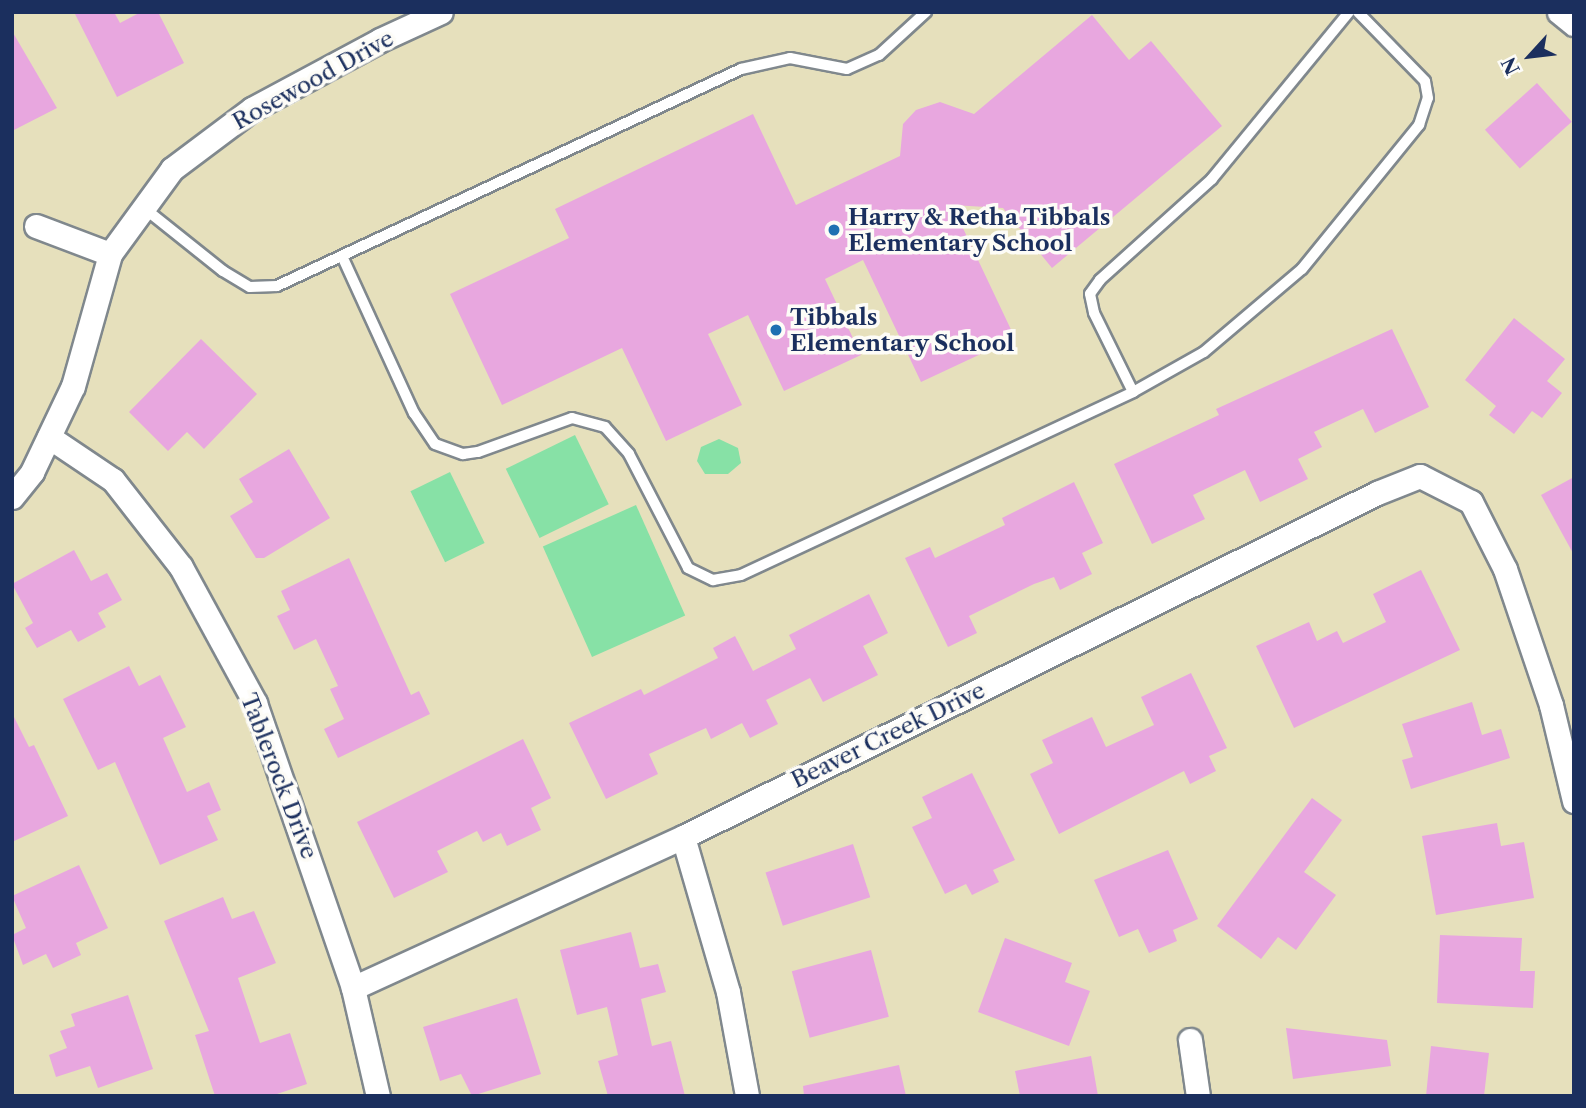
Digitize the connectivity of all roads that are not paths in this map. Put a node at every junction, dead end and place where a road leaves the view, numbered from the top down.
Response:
1 (441, 12) edge
2 (926, 12) edge
3 (1349, 12) edge
4 (1358, 12) edge
5 (1559, 12) edge
6 (1574, 24) edge
7 (144, 208) junction
8 (36, 226) dead end
9 (110, 254) junction
10 (342, 256) junction
11 (1133, 392) junction
12 (49, 437) junction
13 (12, 496) edge
14 (1574, 801) edge
15 (683, 837) junction
16 (353, 988) junction
17 (1190, 1040) dead end
18 (378, 1096) edge
19 (747, 1096) edge
20 (1198, 1096) edge

1 - 7 street, Rosewood Drive
2 - 10 lane
3 - 11 lane
4 - 11 lane
5 - 6 street
7 - 9 street, Rosewood Drive
7 - 10 lane
8 - 9 street
9 - 12 street, Rosewood Drive
10 - 11 lane
12 - 13 street, Rosewood Drive
12 - 16 street, Tablerock Drive
14 - 15 street, Beaver Creek Drive
15 - 16 street, Beaver Creek Drive
15 - 19 street
16 - 18 street, Tablerock Drive
17 - 20 street

